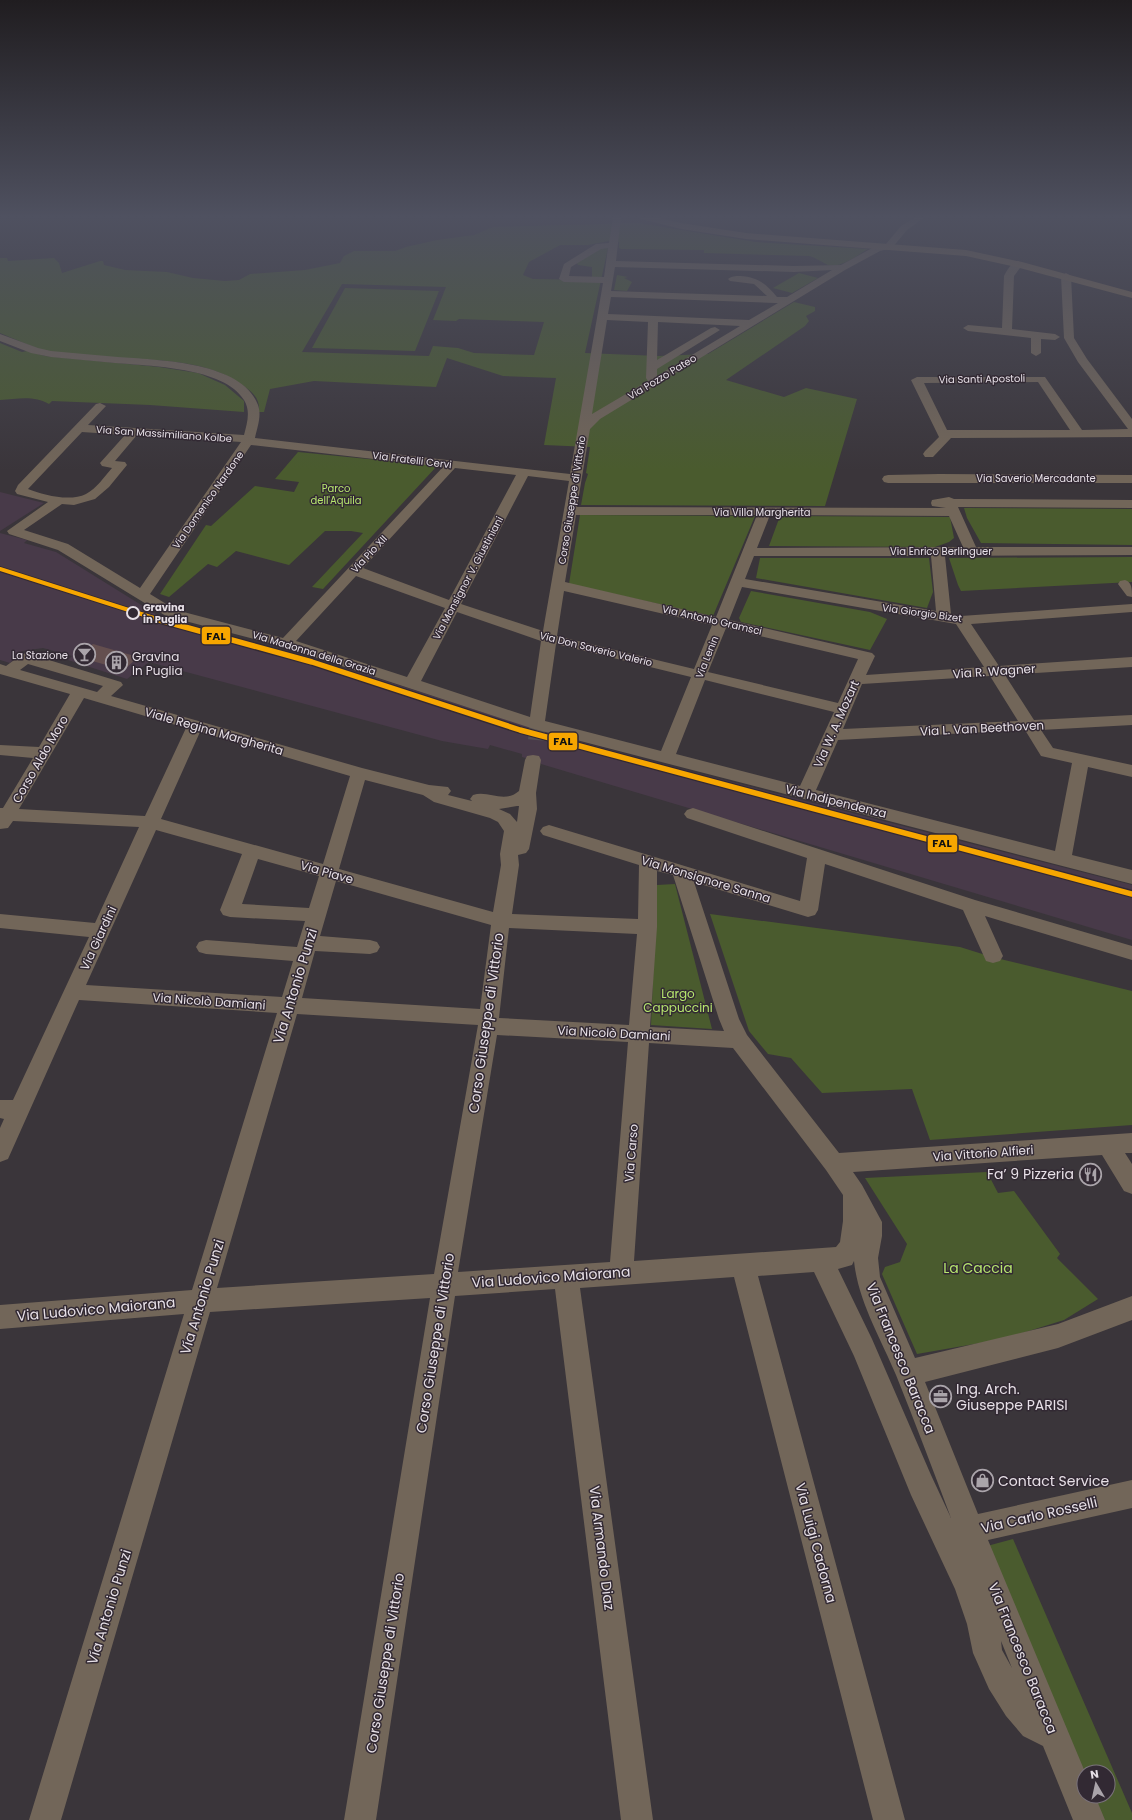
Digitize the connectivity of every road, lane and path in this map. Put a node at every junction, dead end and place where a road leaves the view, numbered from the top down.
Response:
1 (608, 302) edge
2 (785, 302) edge
3 (1008, 302) edge
4 (1067, 302) edge
5 (755, 311) dead end
6 (770, 311) junction
7 (604, 317) junction
8 (653, 319) junction
9 (728, 322) junction
10 (751, 323) junction
11 (968, 328) dead end
12 (1007, 332) junction
13 (1036, 335) junction
14 (0, 337) edge
15 (1055, 337) dead end
16 (1036, 354) dead end
17 (651, 368) junction
18 (651, 384) junction
19 (100, 406) dead end
20 (1132, 427) edge
21 (79, 428) junction
22 (584, 428) junction
23 (134, 432) junction
24 (1078, 433) junction
25 (1132, 433) edge
26 (944, 434) junction
27 (923, 439) dead end
28 (248, 440) junction
29 (929, 454) junction
30 (451, 464) junction
31 (523, 473) junction
32 (576, 478) junction
33 (888, 479) dead end
34 (939, 479) junction
35 (1096, 479) junction
36 (1132, 479) edge
37 (59, 500) junction
38 (886, 502) dead end
39 (1111, 504) junction
40 (1132, 504) edge
41 (952, 508) junction
42 (571, 511) junction
43 (765, 512) junction
44 (970, 551) junction
45 (1132, 551) edge
46 (749, 552) junction
47 (938, 552) junction
48 (354, 570) junction
49 (737, 582) junction
50 (558, 585) junction
51 (142, 596) junction
52 (453, 606) junction
53 (1132, 608) edge
54 (944, 618) junction
55 (961, 620) junction
56 (721, 622) junction
57 (548, 638) junction
58 (286, 643) junction
59 (867, 656) joint
60 (1132, 662) edge
61 (4, 670) edge
62 (995, 671) junction
63 (700, 675) junction
64 (856, 680) junction
65 (412, 683) junction
66 (80, 691) junction
67 (100, 697) junction
68 (843, 709) junction
69 (1132, 720) edge
70 (196, 725) junction
71 (1030, 726) junction
72 (831, 736) junction
73 (537, 738) junction
74 (0, 750) edge
75 (43, 753) junction
76 (666, 758) junction
77 (1080, 759) junction
78 (1132, 771) edge
79 (359, 773) junction
80 (429, 791) junction
81 (527, 793) junction
82 (806, 793) junction
83 (694, 814) dead end
84 (2, 819) edge
85 (151, 822) junction
86 (549, 831) dead end
87 (252, 851) junction
88 (818, 855) junction
89 (1062, 859) junction
90 (648, 861) junction
91 (510, 865) junction
92 (682, 871) junction
93 (330, 872) junction
94 (1132, 877) edge
95 (970, 905) junction
96 (317, 915) junction
97 (501, 921) junction
98 (0, 922) edge
99 (647, 927) junction
100 (102, 931) junction
101 (206, 947) dead end
102 (370, 947) dead end
103 (307, 949) junction
104 (1132, 953) edge
105 (993, 956) dead end
106 (73, 992) junction
107 (289, 1006) junction
108 (489, 1022) junction
109 (640, 1034) junction
110 (739, 1040) junction
111 (10, 1109) edge
112 (1132, 1143) edge
113 (1108, 1145) junction
114 (0, 1152) edge
115 (834, 1163) junction
116 (1132, 1184) edge
117 (854, 1192) junction
118 (821, 1260) junction
119 (743, 1266) junction
120 (621, 1273) junction
121 (566, 1276) junction
122 (444, 1285) junction
123 (201, 1301) junction
124 (1132, 1308) edge
125 (0, 1317) edge
126 (908, 1373) junction
127 (1132, 1494) edge
128 (970, 1530) junction
129 (1055, 1735) junction
130 (45, 1820) edge
131 (360, 1820) edge
132 (637, 1820) edge
133 (889, 1820) edge
134 (1089, 1820) edge

1 - 7 street, Corso Giuseppe di Vittorio
2 - 6 street, Via Pozzo Pateo
3 - 12 street
4 - 20 street
5 - 6 street
6 - 10 street, Via Pozzo Pateo
7 - 8 street
7 - 22 street, Corso Giuseppe di Vittorio
8 - 9 street
8 - 17 street
9 - 10 street
9 - 17 street, Via Pozzo Pateo
10 - 18 street, Via Pozzo Pateo
11 - 12 street
12 - 13 street
13 - 15 street
13 - 16 street
14 - 28 street, Via Domenico Nardone
17 - 18 street
18 - 22 street, Via Pozzo Pateo
19 - 21 street
21 - 23 street, Via San Massimiliano Kolbe
21 - 37 street
22 - 32 street, Corso Giuseppe di Vittorio
23 - 28 street, Via San Massimiliano Kolbe
23 - 37 street
24 - 25 street
24 - 26 street
24 - 26 street, Via Santi Apostoli
26 - 29 street
27 - 29 street
28 - 30 street, Via Fratelli Cervi
28 - 51 street, Via Domenico Nardone
29 - 34 street
30 - 31 street, Via Fratelli Cervi
30 - 48 street, Via Pio XII
31 - 32 street, Via Fratelli Cervi
31 - 52 street, Via Monsignor V. Giustiniani
32 - 42 street, Corso Giuseppe di Vittorio
33 - 34 street, Via Saverio Mercadante
34 - 35 street, Via Saverio Mercadante
34 - 41 street
35 - 36 street, Via Saverio Mercadante
35 - 39 street
37 - 51 street, Via Madonna della Grazia
38 - 41 street, Via Villa Margherita
39 - 40 street, Via Villa Margherita
39 - 41 street, Via Villa Margherita
41 - 43 street, Via Villa Margherita
41 - 44 street
42 - 43 street, Via Villa Margherita
42 - 50 street, Corso Giuseppe di Vittorio
43 - 46 street, Via Lenin
44 - 45 street, Via Enrico Berlinguer
44 - 47 street, Via Enrico Berlinguer
46 - 47 street, Via Enrico Berlinguer
46 - 49 street, Via Lenin
47 - 54 street
48 - 52 street, Via Don Saverio Valerio
48 - 58 street, Via Pio XII
49 - 54 street, Via Giorgio Bizet
49 - 56 street, Via Lenin
50 - 56 street, Via Antonio Gramsci
50 - 57 street, Corso Giuseppe di Vittorio
51 - 58 street, Via Madonna della Grazia
52 - 57 street, Via Don Saverio Valerio
52 - 65 street, Via Monsignor V. Giustiniani
53 - 55 street, Via Giorgio Bizet
54 - 55 street, Via Giorgio Bizet
55 - 62 street
56 - 59 street, Via Antonio Gramsci
56 - 63 street, Via Lenin
57 - 63 street, Via Don Saverio Valerio
57 - 73 street, Corso Giuseppe di Vittorio
58 - 65 street, Via Madonna della Grazia
59 - 64 street, Via W. A. Mozart
60 - 62 street, Via R. Wagner
61 - 66 street, Viale Regina Margherita
61 - 67 street
62 - 64 street, Via R. Wagner
62 - 71 street
63 - 68 street, Via Don Saverio Valerio
63 - 76 street, Via Lenin
64 - 68 street, Via W. A. Mozart
65 - 73 street, Via Madonna della Grazia
66 - 67 street, Viale Regina Margherita
66 - 75 street, Corso Aldo Moro
67 - 70 street, Viale Regina Margherita
68 - 72 street, Via W. A. Mozart
69 - 71 street, Via L. Van Beethoven
70 - 79 street, Viale Regina Margherita
70 - 85 street, Via Giardini
71 - 72 street, Via L. Van Beethoven
71 - 77 street
72 - 82 street, Via W. A. Mozart
73 - 76 street, Via Indipendenza
73 - 81 street, Corso Giuseppe di Vittorio
74 - 75 street
75 - 84 street, Corso Aldo Moro
76 - 82 street, Via Indipendenza
77 - 78 street
77 - 89 street
79 - 80 street, Viale Regina Margherita
79 - 93 street, Vía Antonio Punzi
80 - 81 street, Viale Regina Margherita
80 - 91 street, Viale Regina Margherita
81 - 91 street, Corso Giuseppe di Vittorio
82 - 89 street, Via Indipendenza
83 - 88 street
84 - 85 street, Via Piave
85 - 87 street, Via Piave
85 - 100 street, Via Giardini
86 - 90 street, Via Monsignore Sanna
87 - 93 street, Via Piave
87 - 96 street
88 - 92 street, Via Monsignore Sanna
88 - 95 street
89 - 94 street, Via Indipendenza
90 - 92 street, Via Monsignore Sanna
90 - 99 street
91 - 97 street, Corso Giuseppe di Vittorio
92 - 110 street, Via Francesco Baracca
93 - 96 street, Vía Antonio Punzi
93 - 97 street, Via Piave
95 - 104 street
95 - 105 street
96 - 103 street, Vía Antonio Punzi
97 - 99 street, Via Piave
97 - 108 street, Corso Giuseppe di Vittorio
98 - 100 street
99 - 109 street
100 - 106 street, Via Giardini
101 - 103 street
102 - 103 street
103 - 107 street, Vía Antonio Punzi
106 - 107 street, Via Nicolò Damiani
106 - 111 street, Via Giardini
107 - 108 street, Via Nicolò Damiani
107 - 123 street, Vía Antonio Punzi
108 - 109 street, Via Nicolò Damiani
108 - 122 street, Corso Giuseppe di Vittorio
109 - 110 street, Via Nicolò Damiani
109 - 120 street, Via Carso
110 - 115 street, Via Francesco Baracca
111 - 114 street, Via Giardini
112 - 113 street, Via Vittorio Alfieri
113 - 115 street, Via Vittorio Alfieri
113 - 116 street
115 - 117 street, Via Francesco Baracca
117 - 118 street, Via Ludovico Maiorana
117 - 126 street, Via Francesco Baracca
118 - 119 street, Via Ludovico Maiorana
118 - 129 street
119 - 120 street, Via Ludovico Maiorana
119 - 133 street, Via Luigi Cadorna
120 - 121 street, Via Ludovico Maiorana
121 - 122 street, Via Ludovico Maiorana
121 - 132 street, Via Armando Diaz
122 - 123 street, Via Ludovico Maiorana
122 - 131 street, Corso Giuseppe di Vittorio
123 - 125 street, Via Ludovico Maiorana
123 - 130 street, Vía Antonio Punzi
124 - 126 street
126 - 128 street, Via Francesco Baracca
127 - 128 street, Via Carlo Rosselli
128 - 129 street, Via Francesco Baracca
129 - 134 street, Via Francesco Baracca

